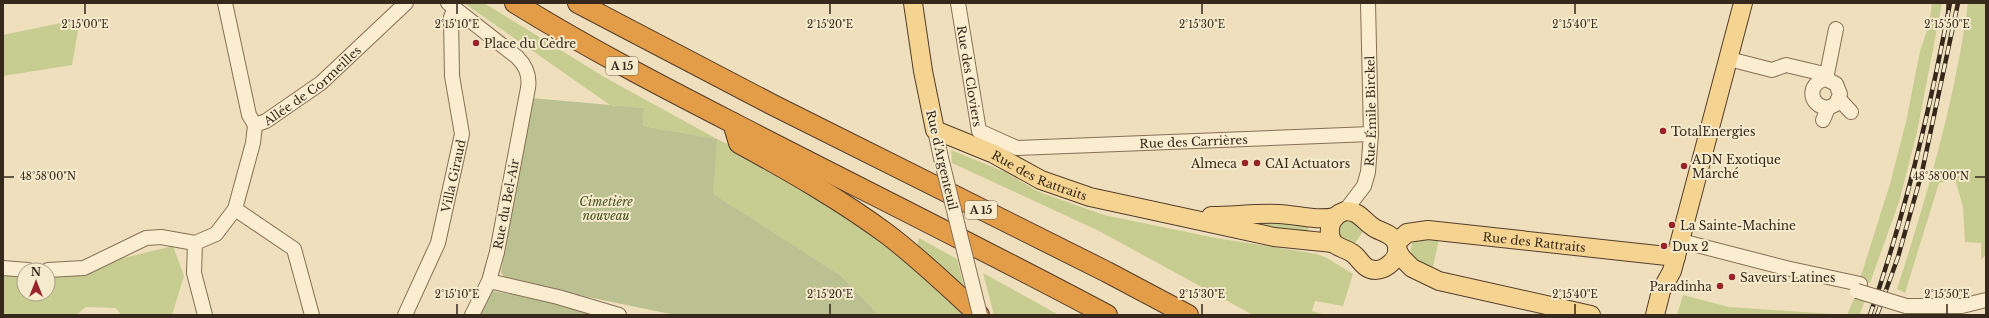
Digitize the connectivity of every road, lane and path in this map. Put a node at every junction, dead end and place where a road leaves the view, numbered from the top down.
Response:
1 (225, 3) edge
2 (406, 3) edge
3 (515, 3) edge
4 (578, 3) edge
5 (913, 3) edge
6 (958, 3) edge
7 (1368, 3) edge
8 (1744, 3) edge
9 (452, 5) edge
10 (1836, 29) dead end
11 (1729, 59) junction
12 (1826, 80) junction
13 (1840, 99) junction
14 (1851, 112) dead end
15 (733, 123) junction
16 (256, 125) junction
17 (935, 130) junction
18 (1371, 134) junction
19 (1017, 148) joint
20 (235, 209) junction
21 (1148, 211) junction
22 (1340, 214) junction
23 (195, 243) junction
24 (1333, 243) junction
25 (1397, 246) junction
26 (1676, 256) junction
27 (3, 268) edge
28 (16, 269) edge
29 (1382, 269) junction
30 (56, 270) edge
31 (1107, 272) junction
32 (488, 281) junction
33 (1986, 288) edge
34 (1986, 300) edge
35 (1916, 306) edge
36 (1962, 306) junction
37 (205, 315) edge
38 (312, 315) edge
39 (405, 315) edge
40 (472, 315) edge
41 (619, 315) edge
42 (979, 315) edge
43 (1107, 315) edge
44 (1188, 315) edge
45 (1200, 315) edge
46 (1540, 315) edge
47 (1591, 315) edge
48 (1655, 315) edge
49 (1668, 315) edge

1 - 16 street
2 - 16 street, Allée de Cormeilles
3 - 15 highway, A 15
4 - 31 highway, A 15
5 - 17 main road, Rue d'Argenteuil
6 - 19 street, Rue des Cloviers
7 - 18 street, Rue Émile Birckel
8 - 11 main road
9 - 32 street, Rue du Bel-Air
9 - 39 street, Villa Giraud
10 - 12 street
11 - 12 street
11 - 26 main road
12 - 13 street
12 - 13 street
13 - 14 street
15 - 42 highway
15 - 43 highway, A 15
16 - 20 street, Allée de Cormeilles
17 - 21 main road, Rue des Rattraits
17 - 42 street, Rue d'Argenteuil, bridge
18 - 19 street, Rue des Carrières
18 - 22 street, Rue Émile Birckel
20 - 23 street, Allée de Cormeilles
20 - 38 street
21 - 22 main road, Rue des Rattraits
21 - 24 main road, Rue des Rattraits
22 - 24 main road
22 - 25 main road
23 - 30 street
23 - 37 street
24 - 29 main road
25 - 26 main road, Rue des Rattraits
25 - 29 main road
25 - 47 main road
26 - 35 street, bridge
26 - 48 main road
26 - 49 main road
27 - 28 street
29 - 46 main road
31 - 44 highway, A 15
31 - 45 highway
32 - 40 street, Rue du Bel-Air
32 - 41 street
33 - 36 street
34 - 36 street
35 - 36 street

